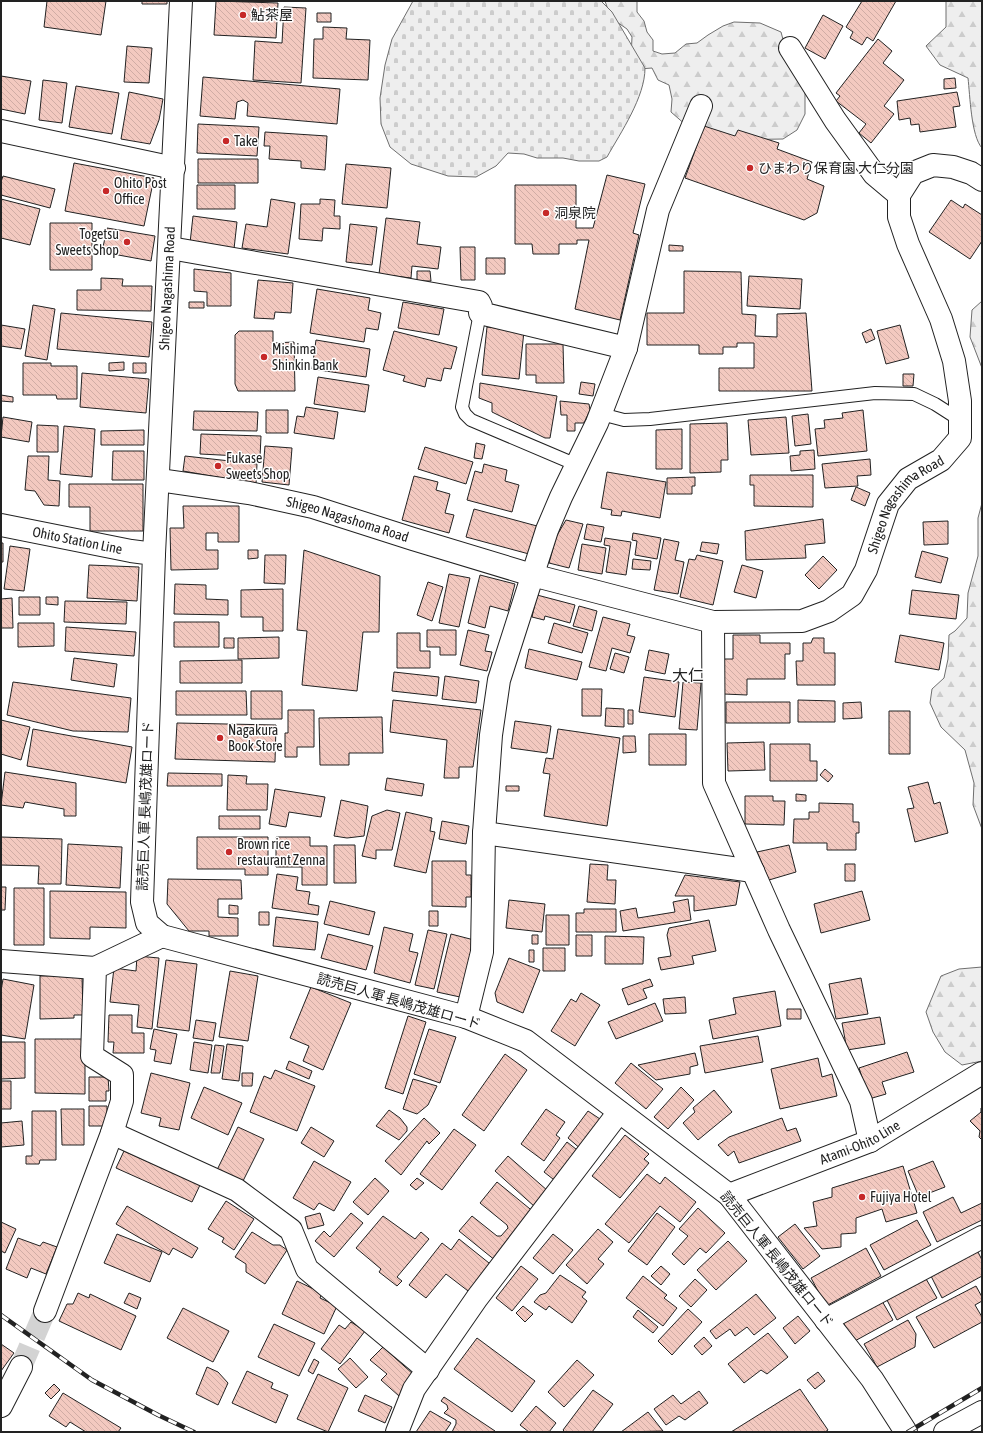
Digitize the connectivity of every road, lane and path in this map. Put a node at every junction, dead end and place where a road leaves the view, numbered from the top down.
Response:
1 (181, 1) edge
2 (790, 48) dead end
3 (701, 106) dead end
4 (1, 131) edge
5 (174, 168) junction
6 (982, 180) edge
7 (899, 195) junction
8 (170, 248) junction
9 (480, 312) junction
10 (626, 348) junction
11 (601, 414) junction
12 (960, 420) junction
13 (576, 465) junction
14 (159, 480) junction
15 (1, 525) edge
16 (154, 554) junction
17 (532, 575) junction
18 (713, 622) junction
19 (484, 833) junction
20 (752, 871) junction
21 (162, 936) junction
22 (1, 961) edge
23 (94, 968) junction
24 (466, 1017) junction
25 (982, 1073) edge
26 (619, 1112) junction
27 (112, 1133) junction
28 (870, 1141) junction
29 (729, 1195) junction
30 (982, 1237) edge
31 (45, 1311) tunnel mouth
32 (826, 1320) junction
33 (21, 1366) tunnel mouth
34 (428, 1370) junction
35 (1, 1406) edge
36 (982, 1412) edge
37 (397, 1432) edge
38 (906, 1432) edge
39 (945, 1432) edge

1 - 5 street, Shigeo Nagashima Road
2 - 7 street
3 - 10 street
4 - 5 street
5 - 8 street, Shigeo Nagashima Road
6 - 7 street
7 - 12 street, Shigeo Nagashima Road
8 - 9 street
8 - 14 street, Shigeo Nagashima Road
9 - 10 street
9 - 13 lane
10 - 11 street
11 - 12 lane
11 - 13 street
12 - 18 street, Shigeo Nagashima Road
13 - 17 street
14 - 16 street, Shigeo Nagashima Road
14 - 17 street, Shigeo Nagashoma Road
15 - 16 street, Ohito Station Line
16 - 21 street, 読売巨人軍 長嶋茂雄ロード
17 - 18 street, Shigeo Nagashima Road
17 - 19 street
18 - 20 street
19 - 20 street
19 - 24 street
20 - 28 street
21 - 23 street
21 - 24 street, 読売巨人軍 長嶋茂雄ロード
22 - 23 street
23 - 27 street
24 - 26 street, 読売巨人軍 長嶋茂雄ロード
25 - 28 street, Atami-Ohito Line
26 - 29 street, 読売巨人軍 長嶋茂雄ロード
26 - 34 street
27 - 31 street
27 - 34 street
28 - 29 street, Atami-Ohito Line
29 - 32 street, 読売巨人軍 長嶋茂雄ロード
30 - 32 street
32 - 38 street, 読売巨人軍 長嶋茂雄ロード
33 - 35 street
34 - 37 street
36 - 39 street

